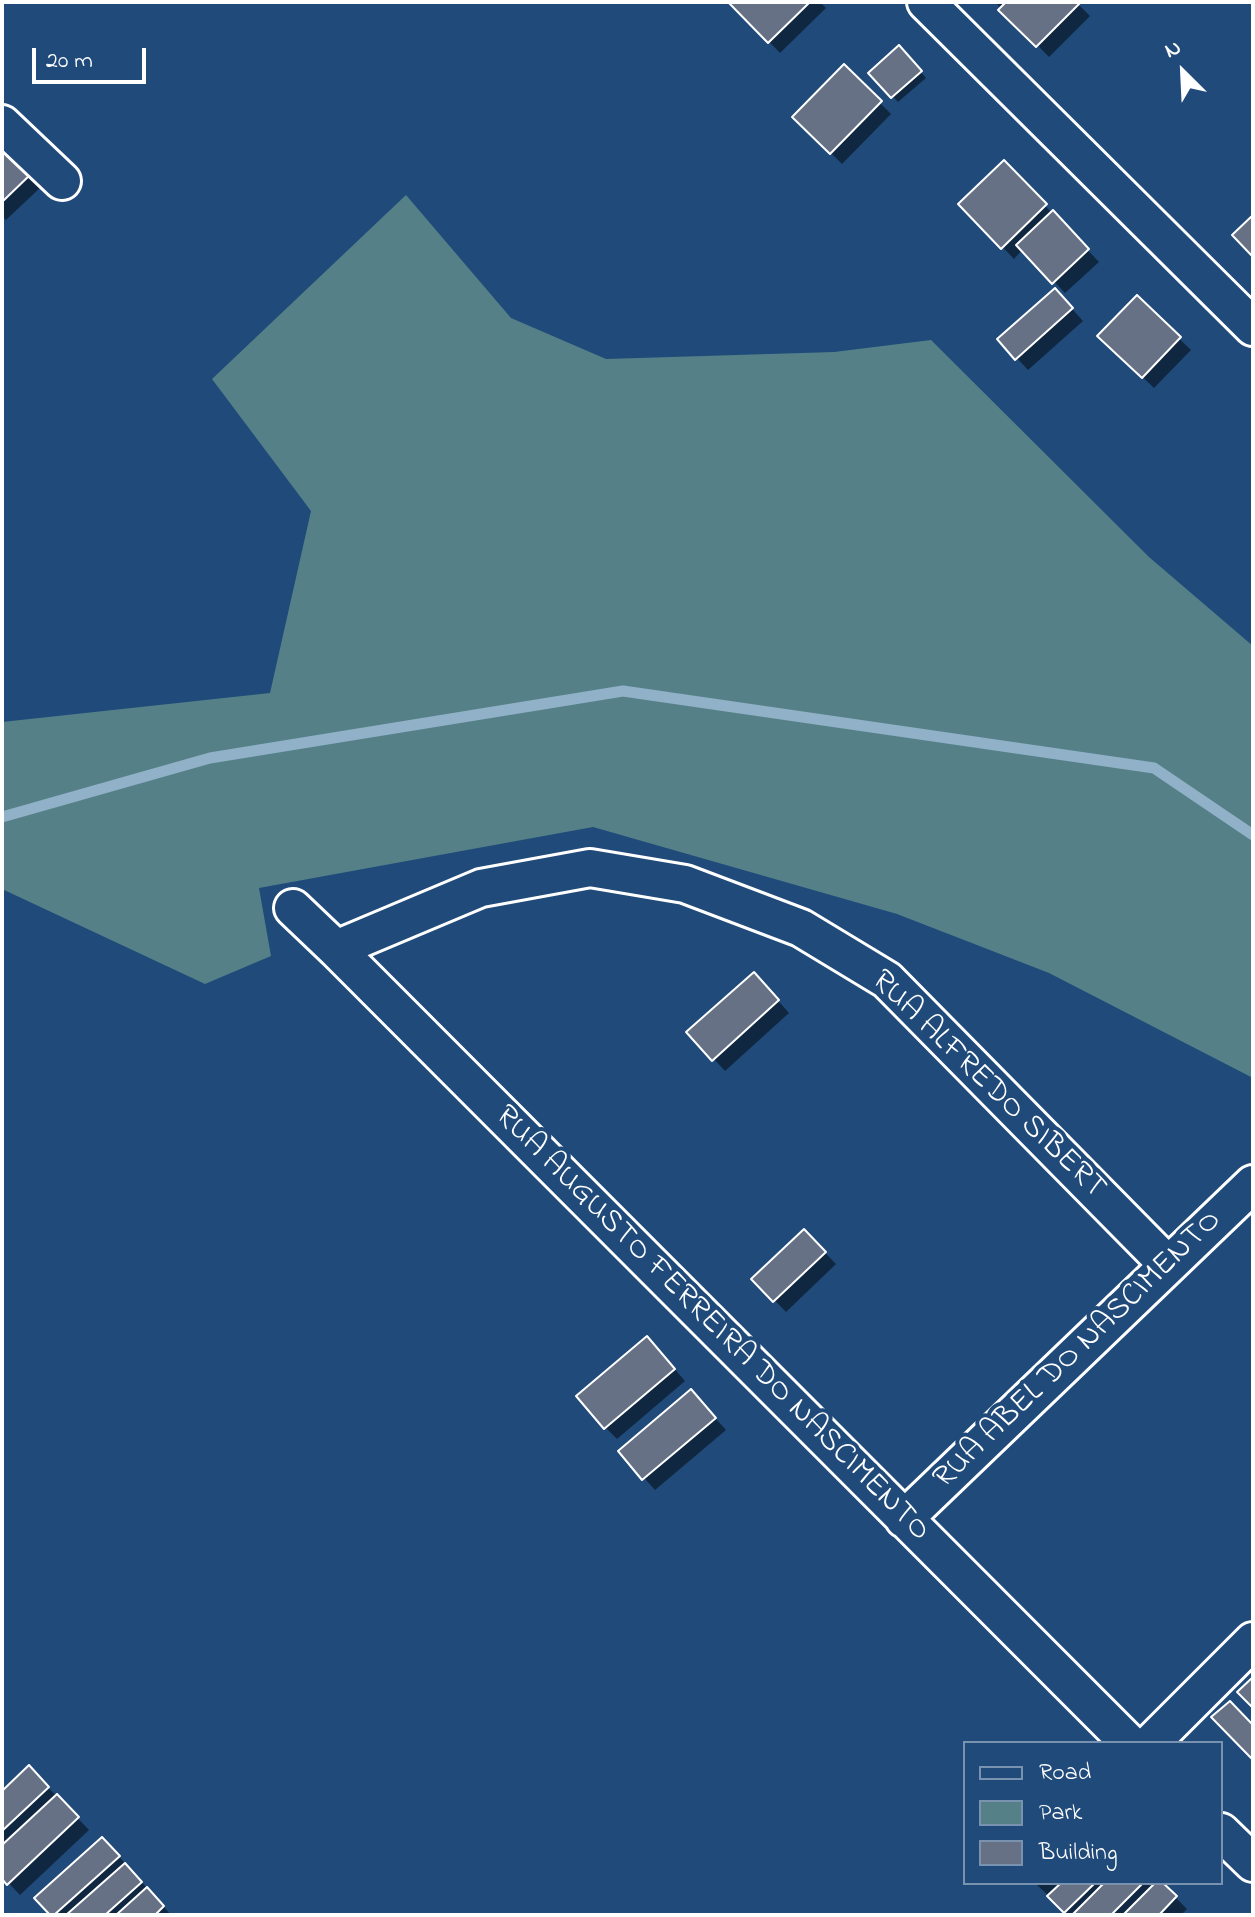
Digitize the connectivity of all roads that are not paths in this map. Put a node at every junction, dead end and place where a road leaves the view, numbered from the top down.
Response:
1 (926, 2) edge
2 (2, 124) edge
3 (62, 181) dead end
4 (1253, 327) edge
5 (293, 908) dead end
6 (336, 949) junction
7 (1253, 1184) edge
8 (1168, 1265) junction
9 (904, 1519) junction
10 (1253, 1641) edge
11 (1127, 1741) edge
12 (1153, 1741) edge
13 (1223, 1834) edge
14 (1253, 1863) edge

1 - 4 street
2 - 3 street
5 - 6 street, RUA AUGUSTO FERREIRA DO NASCIMENTO
6 - 8 street, RUA ALFREDO SIBERT
6 - 9 street, RUA AUGUSTO FERREIRA DO NASCIMENTO
7 - 8 street, RUA ABEL DO NASCIMENTO
8 - 9 street, RUA ABEL DO NASCIMENTO
9 - 11 street, RUA AUGUSTO FERREIRA DO NASCIMENTO
10 - 12 street
13 - 14 street

